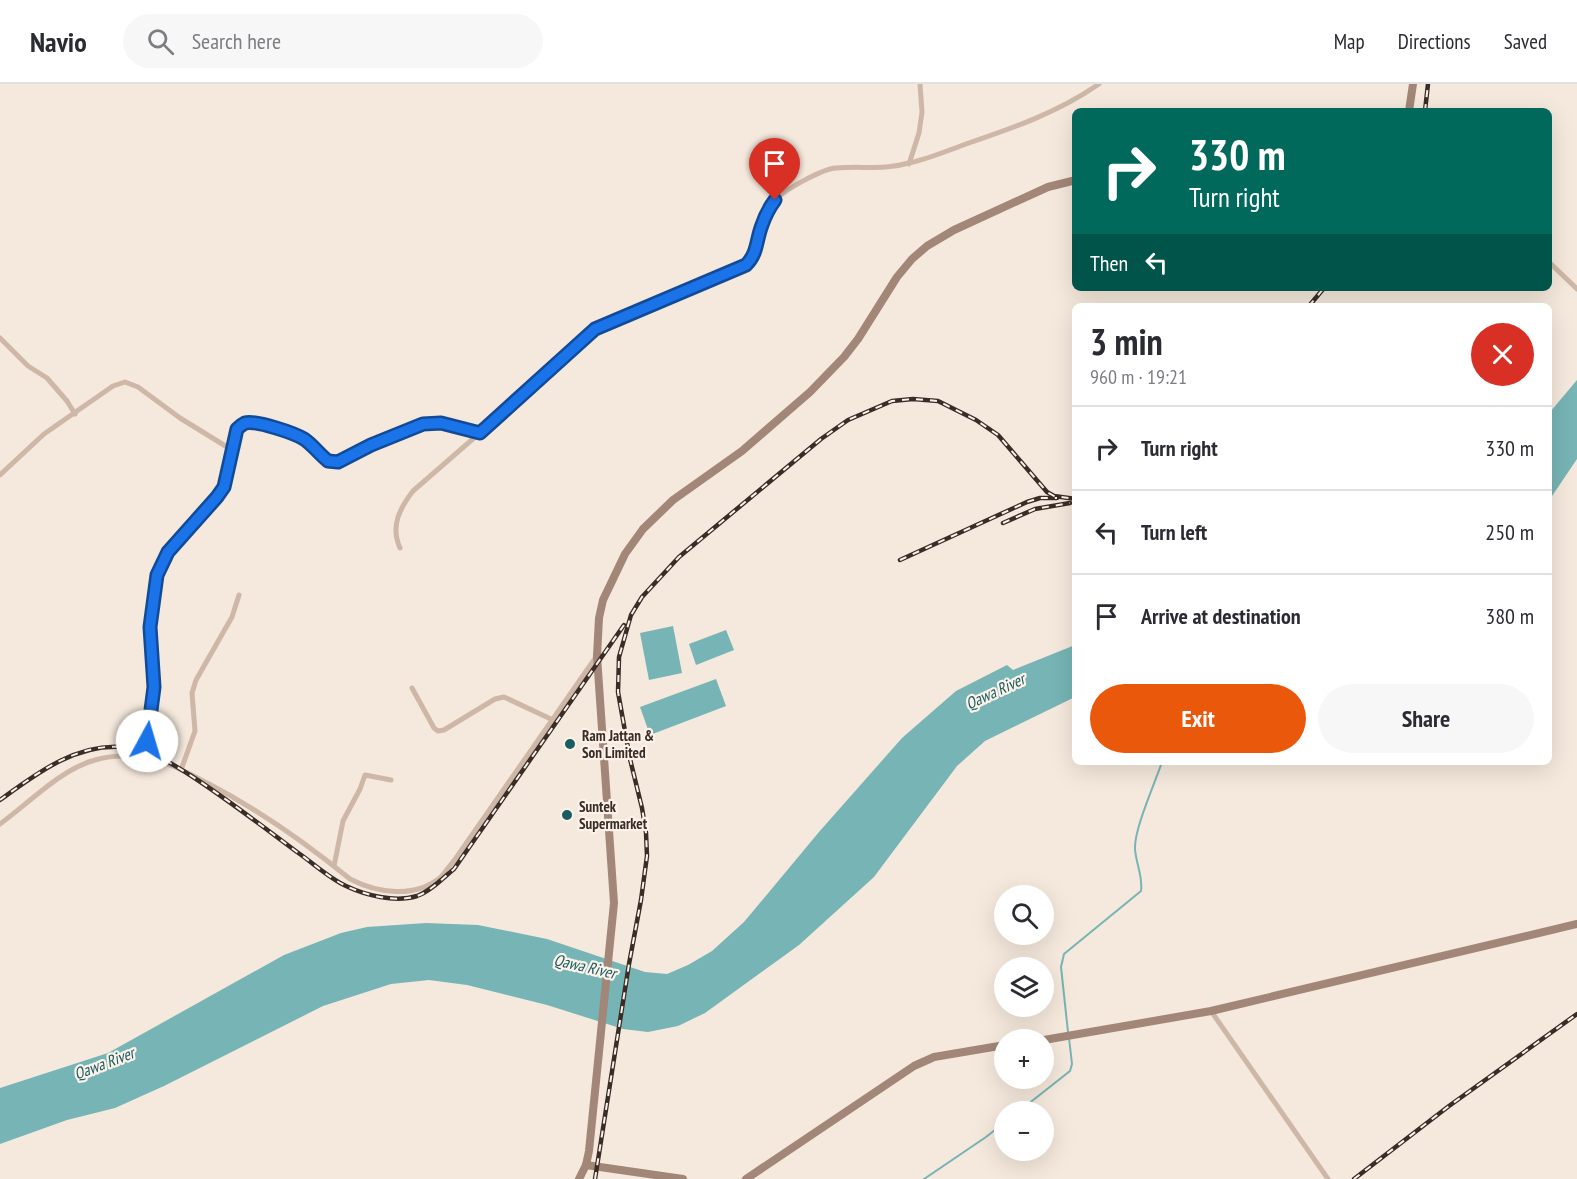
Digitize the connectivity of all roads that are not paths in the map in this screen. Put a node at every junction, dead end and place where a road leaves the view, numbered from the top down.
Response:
1 (920, 84) edge
2 (1099, 84) edge
3 (1413, 84) edge
4 (1409, 108) edge
5 (909, 164) junction
6 (1072, 181) edge
7 (1552, 265) edge
8 (1577, 289) edge
9 (0, 338) edge
10 (75, 414) junction
11 (480, 433) junction
12 (232, 450) junction
13 (0, 475) edge
14 (400, 548) dead end
15 (239, 595) dead end
16 (597, 656) junction
17 (412, 688) dead end
18 (553, 720) junction
19 (148, 758) junction
20 (181, 770) junction
21 (391, 780) dead end
22 (0, 824) edge
23 (334, 866) junction
24 (1577, 924) edge
25 (1211, 1011) junction
26 (1054, 1038) edge
27 (994, 1047) edge
28 (586, 1165) junction
29 (579, 1179) edge
30 (683, 1179) edge
31 (746, 1179) edge
32 (1328, 1179) edge

1 - 5 street
2 - 5 street
3 - 4 main road
5 - 11 street
6 - 16 main road
7 - 8 street
9 - 10 street
10 - 12 street
10 - 13 street
11 - 12 street
11 - 14 street
12 - 19 street
15 - 20 street
16 - 18 street
16 - 28 main road
17 - 18 street
18 - 23 street
19 - 20 street
19 - 22 street
20 - 23 street
21 - 23 street
24 - 25 main road
25 - 26 main road
25 - 32 street
27 - 31 main road
28 - 29 main road
28 - 30 main road

